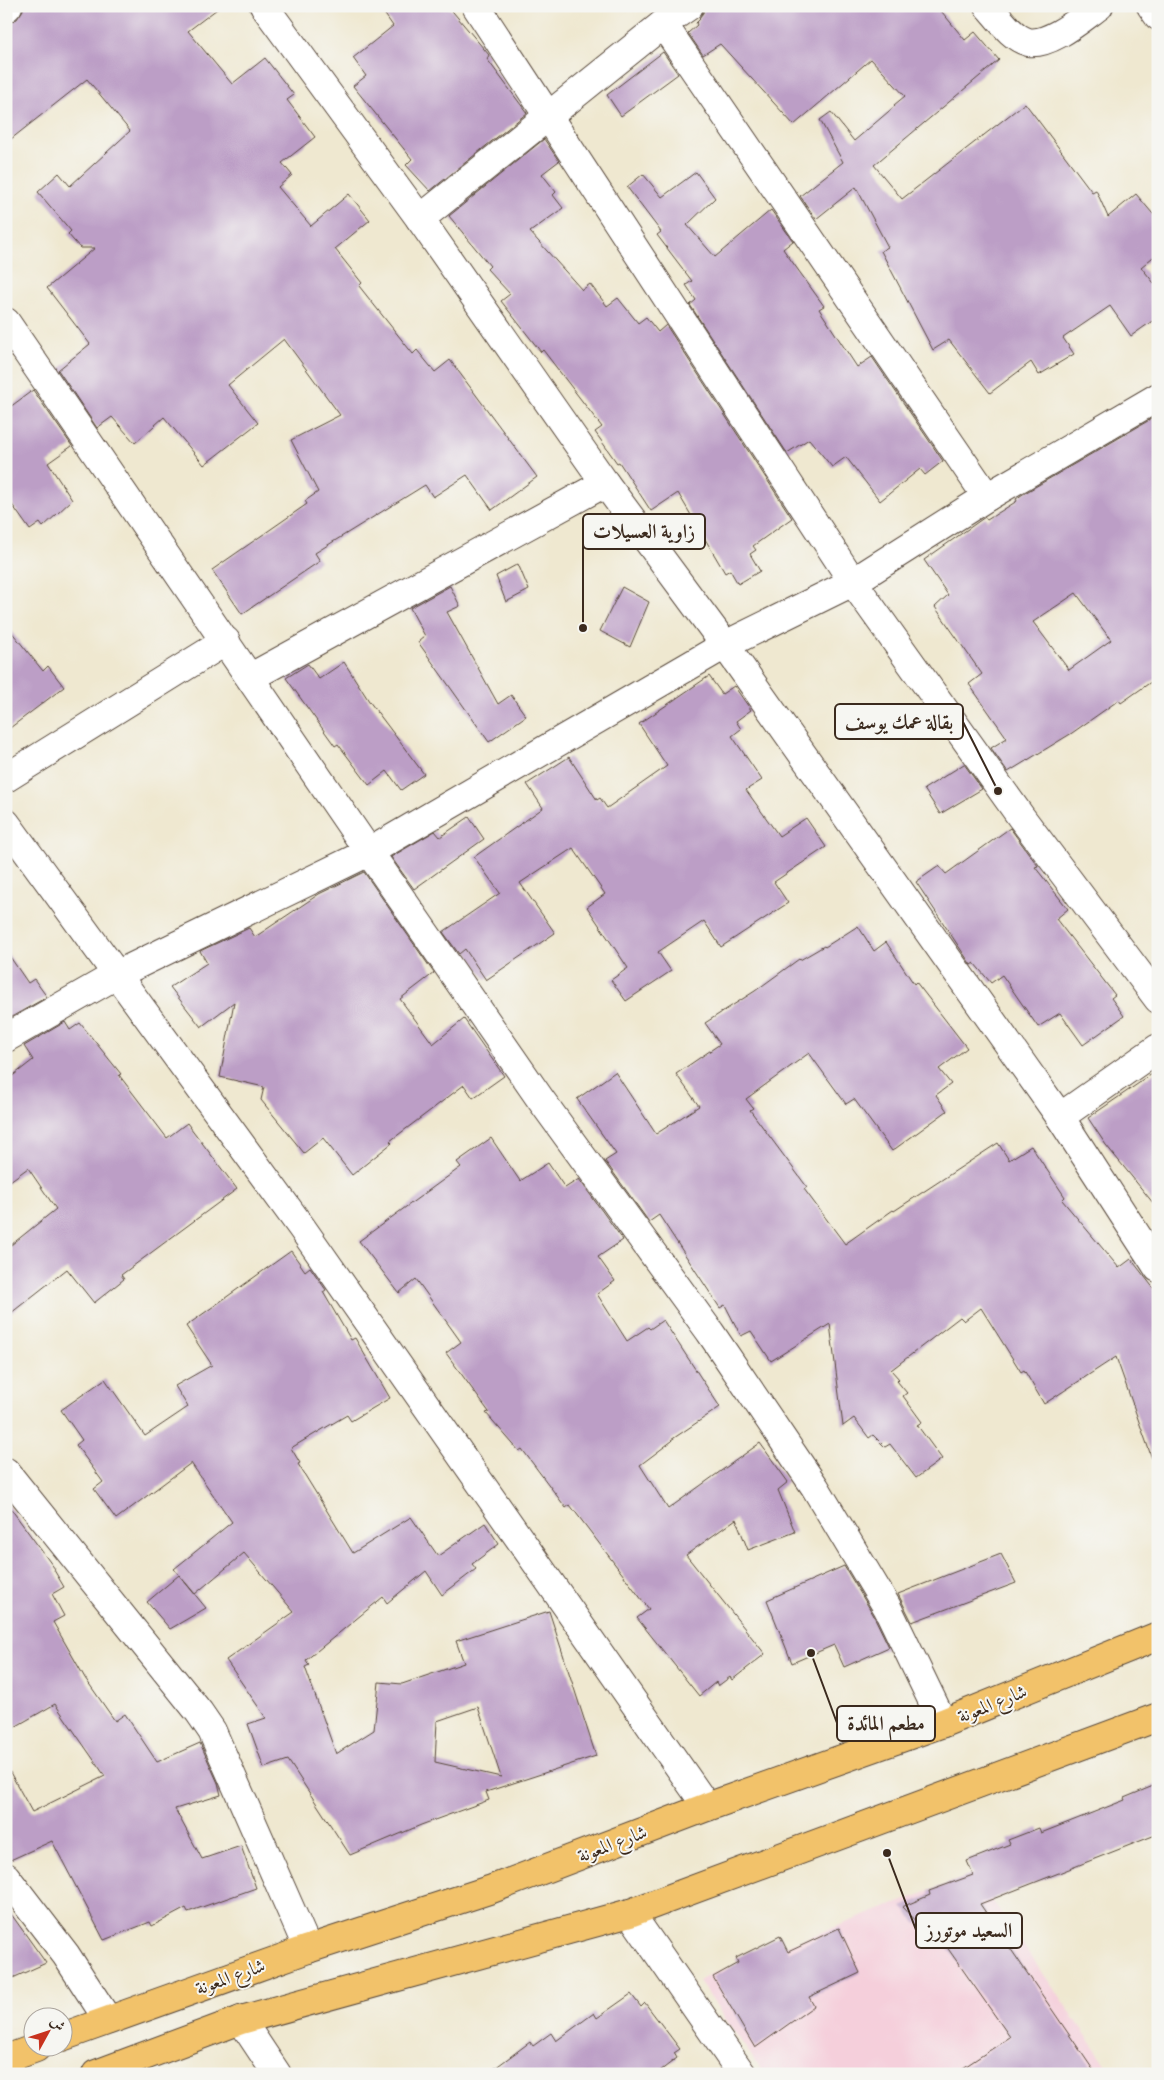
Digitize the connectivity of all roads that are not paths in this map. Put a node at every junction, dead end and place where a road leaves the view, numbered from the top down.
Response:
1 (264, 6) edge
2 (476, 6) edge
3 (689, 6) edge
4 (988, 6) edge
5 (1099, 6) edge
6 (1151, 6) edge
7 (1158, 16) edge
8 (663, 24) junction
9 (547, 117) junction
10 (420, 219) junction
11 (6, 322) edge
12 (1158, 397) edge
13 (605, 483) junction
14 (987, 497) junction
15 (852, 582) junction
16 (226, 641) junction
17 (725, 645) junction
18 (251, 678) junction
19 (6, 778) edge
20 (6, 823) edge
21 (369, 852) junction
22 (118, 974) junction
23 (1158, 998) edge
24 (6, 1038) edge
25 (1158, 1048) edge
26 (1060, 1117) junction
27 (1158, 1268) edge
28 (6, 1472) edge
29 (1158, 1636) edge
30 (1158, 1717) edge
31 (943, 1723) junction
32 (707, 1807) junction
33 (6, 1877) edge
34 (630, 1913) junction
35 (308, 1949) junction
36 (108, 2020) junction
37 (241, 2020) junction
38 (72, 2033) edge
39 (22, 2053) edge
40 (6, 2059) edge
41 (739, 2073) edge
42 (96, 2074) edge
43 (277, 2074) edge

1 - 10 street
2 - 9 street
3 - 8 street
4 - 5 street
6 - 7 street
8 - 9 street
8 - 14 street
9 - 10 street
9 - 15 street
10 - 13 street
11 - 16 street
12 - 14 street
13 - 17 street
13 - 18 street
14 - 15 street
15 - 17 street
15 - 23 street
16 - 18 street
16 - 19 street
17 - 21 street
17 - 26 street
18 - 21 street
20 - 22 street
21 - 22 street
21 - 31 street
22 - 24 street
22 - 32 street
25 - 26 street
26 - 27 street
28 - 35 street
29 - 31 highway, شارع المعونة
30 - 34 highway
31 - 32 highway, شارع المعونة
32 - 35 highway, شارع المعونة
33 - 36 street
34 - 37 highway
34 - 41 street
35 - 36 highway, شارع المعونة
36 - 38 highway, شارع المعونة
37 - 42 highway
37 - 43 street
39 - 40 highway

